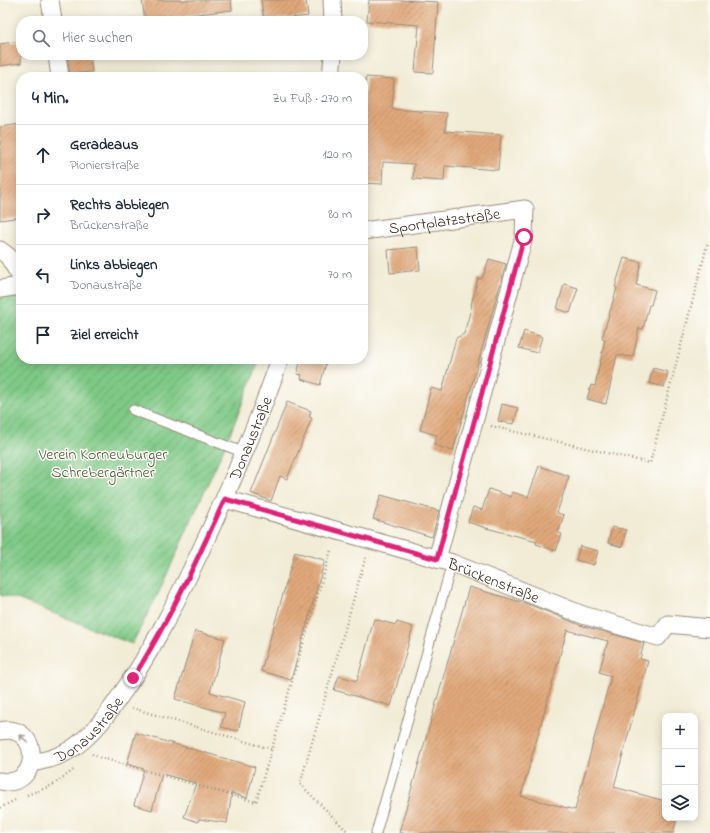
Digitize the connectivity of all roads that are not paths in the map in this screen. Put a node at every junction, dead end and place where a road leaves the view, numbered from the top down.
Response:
1 (50, 0) edge
2 (332, 0) edge
3 (52, 16) edge
4 (333, 16) edge
5 (58, 60) edge
6 (332, 60) edge
7 (59, 72) edge
8 (331, 72) edge
9 (368, 230) edge
10 (0, 250) edge
11 (16, 269) edge
12 (16, 287) edge
13 (0, 289) edge
14 (278, 364) edge
15 (133, 410) dead end
16 (245, 454) junction
17 (225, 499) junction
18 (445, 561) junction
19 (710, 628) edge
20 (0, 732) edge
21 (31, 763) junction
22 (0, 781) edge
23 (376, 833) edge

1 - 3 street
2 - 4 street
5 - 7 street
6 - 8 street
9 - 18 street, Sportplatzstraße
10 - 11 street
12 - 13 street
14 - 16 street, Donaustraße
15 - 16 lane
16 - 17 street, Donaustraße
17 - 18 street, Brückenstraße
17 - 21 street, Donaustraße
18 - 19 street, Brückenstraße
18 - 23 lane
21 -> 20 street
21 - 22 street, Donaustraße

